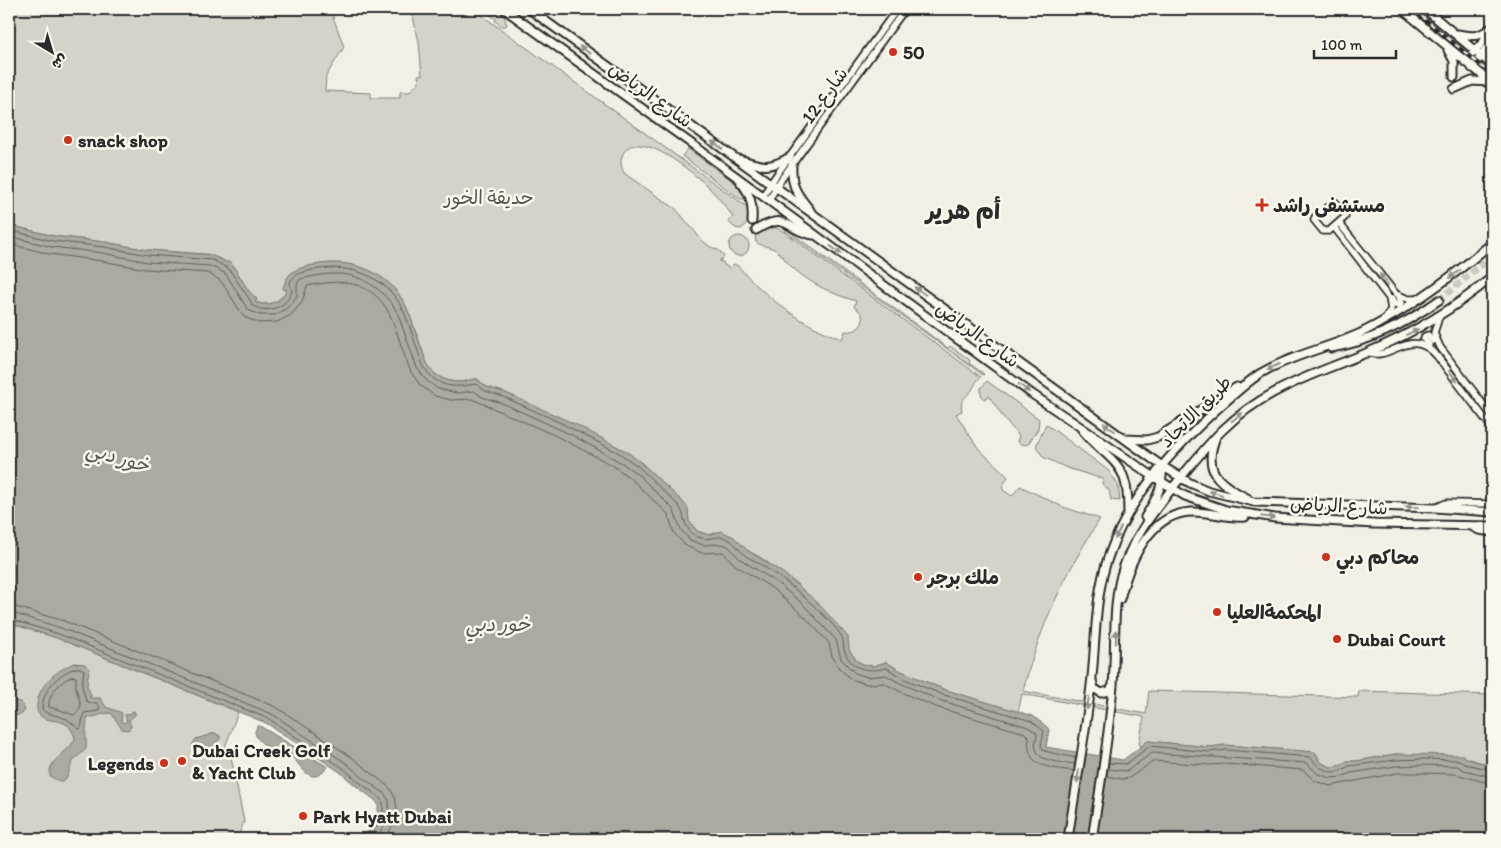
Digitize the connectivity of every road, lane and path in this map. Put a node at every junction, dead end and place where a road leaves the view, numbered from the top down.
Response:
1 (504, 9) edge
2 (529, 9) edge
3 (897, 9) edge
4 (905, 9) edge
5 (1402, 9) edge
6 (1425, 9) edge
7 (1492, 27) edge
8 (1492, 32) edge
9 (1455, 33) junction
10 (1492, 42) edge
11 (1445, 46) junction
12 (1479, 53) junction
13 (1466, 62) junction
14 (1492, 65) edge
15 (1472, 68) junction
16 (1454, 78) dead end
17 (1491, 82) edge
18 (1454, 89) dead end
19 (733, 157) junction
20 (791, 160) junction
21 (734, 175) junction
22 (774, 187) junction
23 (766, 198) junction
24 (816, 218) junction
25 (752, 221) dead end
26 (1339, 223) junction
27 (1334, 227) junction
28 (756, 230) dead end
29 (816, 235) junction
30 (1492, 243) edge
31 (1492, 277) edge
32 (1387, 295) junction
33 (1399, 296) junction
34 (1424, 297) junction
35 (1439, 300) tunnel mouth
36 (1439, 317) junction
37 (1386, 318) junction
38 (1440, 348) junction
39 (1318, 349) junction
40 (1433, 351) junction
41 (1368, 352) junction
42 (1248, 381) junction
43 (1492, 416) edge
44 (1080, 425) junction
45 (1492, 428) edge
46 (1221, 430) junction
47 (1126, 439) junction
48 (1152, 458) junction
49 (1162, 466) junction
50 (1145, 471) junction
51 (1154, 477) junction
52 (1180, 478) junction
53 (1162, 482) junction
54 (1190, 483) junction
55 (1172, 489) junction
56 (1182, 495) junction
57 (1254, 502) junction
58 (1492, 504) edge
59 (1435, 508) junction
60 (1492, 512) edge
61 (1128, 513) junction
62 (1251, 515) junction
63 (1469, 525) junction
64 (1492, 526) edge
65 (1492, 532) edge
66 (1131, 549) junction
67 (1116, 614) junction
68 (1092, 679) junction
69 (1113, 686) junction
70 (1068, 839) edge
71 (1092, 839) edge

1 - 21 main road, شارع الرياض
19 -> 2 main road, شارع الرياض
3 - 20 street, شارع 12
4 - 20 street, شارع 12
5 - 11 main road
6 - 9 main road
7 - 9 main road
8 - 12 main road
9 - 12 main road
10 - 12 main road
11 - 13 main road
11 - 16 main road
12 - 13 main road
12 - 14 main road
12 - 15 main road
13 - 15 main road
15 - 17 main road
17 - 18 main road
19 - 20 main road
19 - 22 main road, شارع الرياض
20 - 22 street, شارع 12
20 - 24 main road
21 - 23 main road, شارع الرياض
21 - 25 main road
22 - 23 main road
22 - 23 main road
22 - 24 main road, شارع الرياض
23 - 29 main road, شارع الرياض
47 -> 24 main road, شارع الرياض
26 - 27 street
26 - 27 street
33 -> 26 street
27 - 32 street
28 - 29 main road
29 -> 44 main road, شارع الرياض
30 -> 34 main road, طريق الاتحاد
31 - 36 main road, طريق الاتحاد
32 - 33 street
32 - 37 street
33 - 34 street
34 - 37 main road, طريق الاتحاد
35 - 39 main road
36 - 38 street
41 -> 36 main road, طريق الاتحاد
37 - 39 main road, طريق الاتحاد
38 - 40 street
38 - 43 street
39 -> 42 main road, طريق الاتحاد
40 - 41 street
40 -> 45 street
46 -> 41 main road, طريق الاتحاد
42 - 47 main road
42 - 49 main road, طريق الاتحاد
44 - 50 main road, شارع الرياض
44 - 61 main road
46 - 52 main road, طريق الاتحاد
46 - 57 main road
47 - 48 main road, شارع الرياض
48 - 49 main road, شارع الرياض
48 - 50 main road
49 - 51 main road, طريق الاتحاد
49 - 52 main road, شارع الرياض
49 - 53 main road
50 - 51 main road, شارع الرياض
51 - 53 main road, شارع الرياض
51 - 61 main road, طريق الاتحاد
52 - 54 main road, شارع الرياض
52 - 55 main road, طريق الاتحاد
53 - 55 main road, شارع الرياض
53 - 66 main road
54 - 56 main road
57 -> 54 main road, شارع الرياض
55 - 56 main road, شارع الرياض
55 - 66 main road, طريق الاتحاد
56 - 62 main road, شارع الرياض
59 -> 57 main road, شارع الرياض
58 - 59 street
59 - 60 main road, شارع الرياض
61 -> 68 main road, طريق الاتحاد
62 -> 63 main road, شارع الرياض
62 - 67 main road
63 - 64 main road, شارع الرياض
63 - 65 main road
66 - 67 main road, طريق الاتحاد
69 -> 67 main road, طريق الاتحاد
68 - 69 main road
68 -> 70 main road, طريق الاتحاد
69 - 71 main road, طريق الاتحاد

